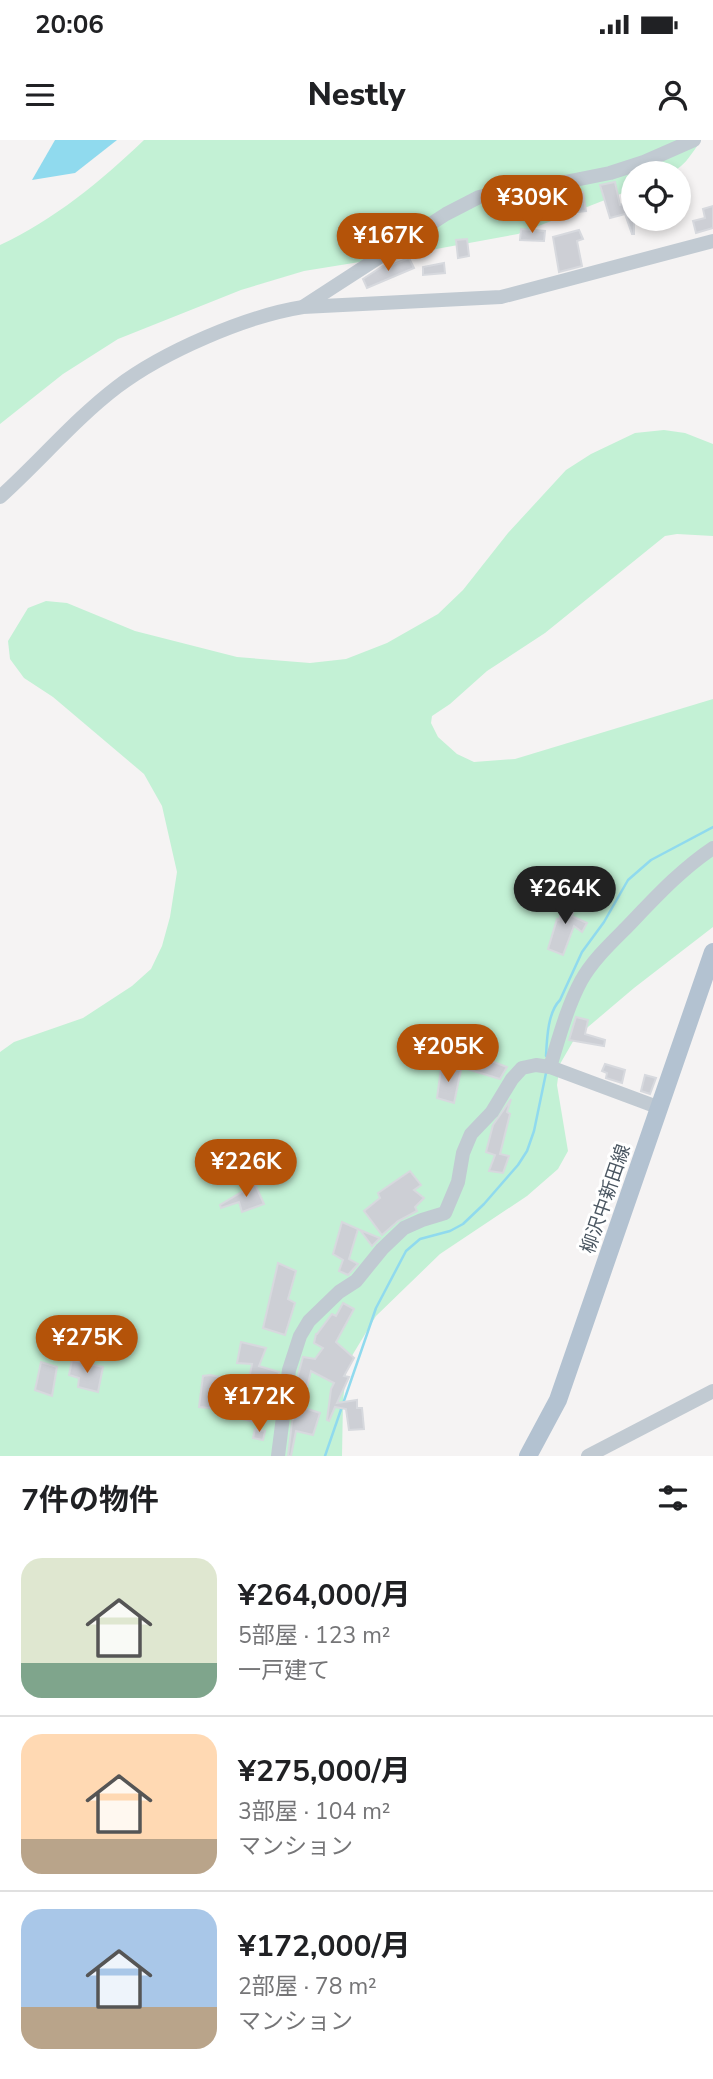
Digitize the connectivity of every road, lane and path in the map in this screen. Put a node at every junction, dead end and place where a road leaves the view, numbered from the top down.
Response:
1 (694, 140) edge
2 (713, 241) edge
3 (303, 307) junction
4 (0, 498) edge
5 (713, 848) edge
6 (713, 952) edge
7 (550, 1067) junction
8 (660, 1108) junction
9 (713, 1391) edge
10 (278, 1456) edge
11 (528, 1456) edge
12 (588, 1456) edge

1 - 3 street
2 - 3 street
3 - 4 street
5 - 7 street
6 - 8 main road, 柳沢中新田線
7 - 8 street
7 - 10 street
8 - 11 main road, 柳沢中新田線
9 - 12 street

